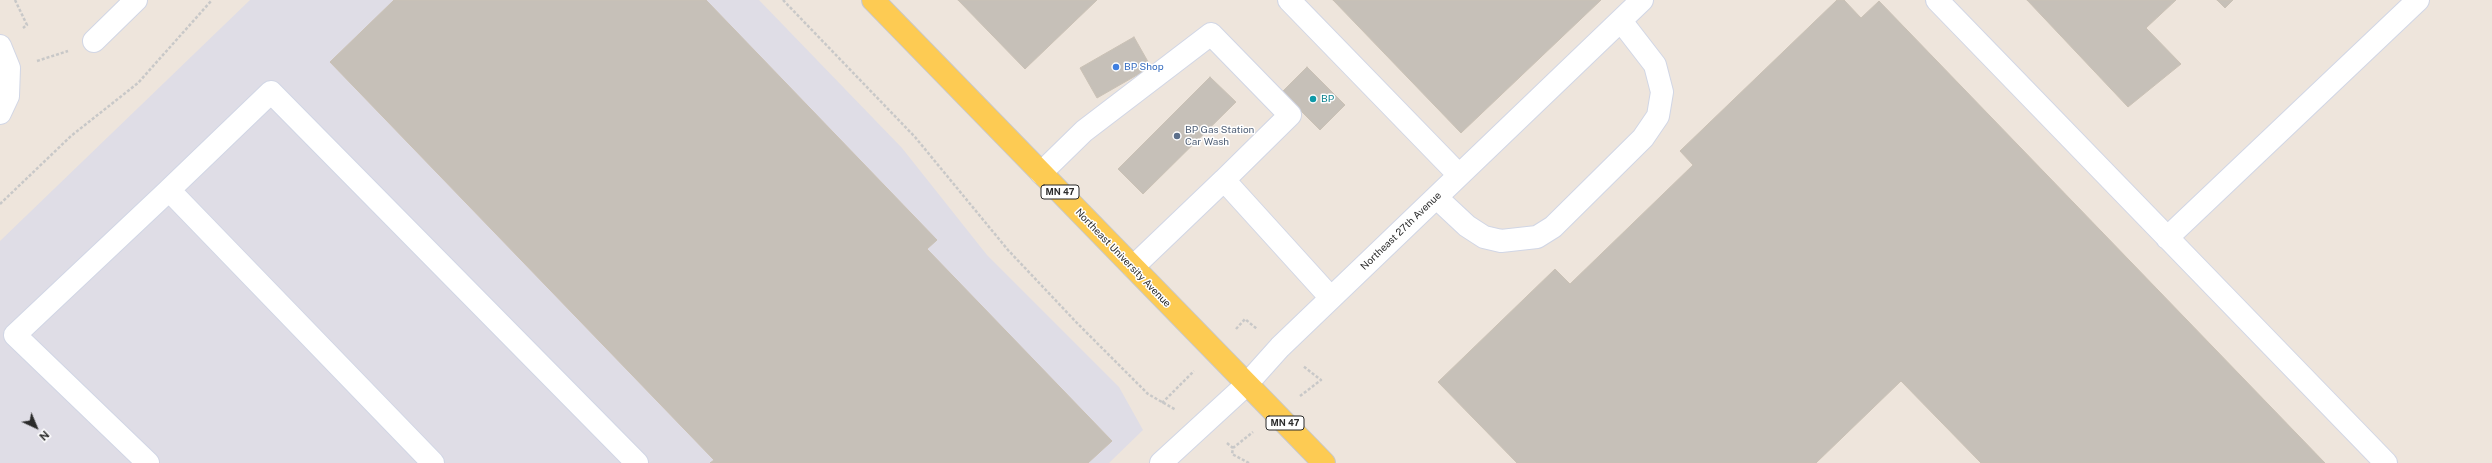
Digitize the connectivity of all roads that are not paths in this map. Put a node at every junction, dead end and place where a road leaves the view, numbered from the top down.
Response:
1 (136, 0) edge
2 (873, 0) edge
3 (1289, 0) edge
4 (1642, 0) edge
5 (1937, 0) edge
6 (2418, 0) edge
7 (1621, 21) junction
8 (94, 41) road end
9 (0, 46) edge
10 (0, 113) edge
11 (1041, 173) junction
12 (1459, 175) junction
13 (1224, 180) junction
14 (169, 190) junction
15 (1437, 198) junction
16 (2167, 238) junction
17 (1133, 266) junction
18 (1331, 298) junction
19 (1246, 385) junction
20 (148, 463) edge
21 (433, 463) edge
22 (637, 463) edge
23 (1161, 463) edge
24 (1324, 463) edge
25 (2386, 463) edge

1 - 8 street
2 - 11 main road, Northeast University Avenue / MN 47
3 - 12 street
4 - 7 street, Northeast 27th Avenue
5 - 16 street
6 - 16 street
7 - 12 street, Northeast 27th Avenue
7 - 15 street
9 - 10 street
11 - 13 street
11 - 17 main road, Northeast University Avenue / MN 47
12 - 15 street, Northeast 27th Avenue
13 - 17 street
13 - 18 street
14 - 20 street
14 - 21 street
14 - 22 street
15 - 18 street, Northeast 27th Avenue
16 - 25 street
17 - 19 main road, Northeast University Avenue / MN 47
18 - 19 street, Northeast 27th Avenue
19 - 23 street, Northeast 27th Avenue
19 - 24 main road, Northeast University Avenue / MN 47

